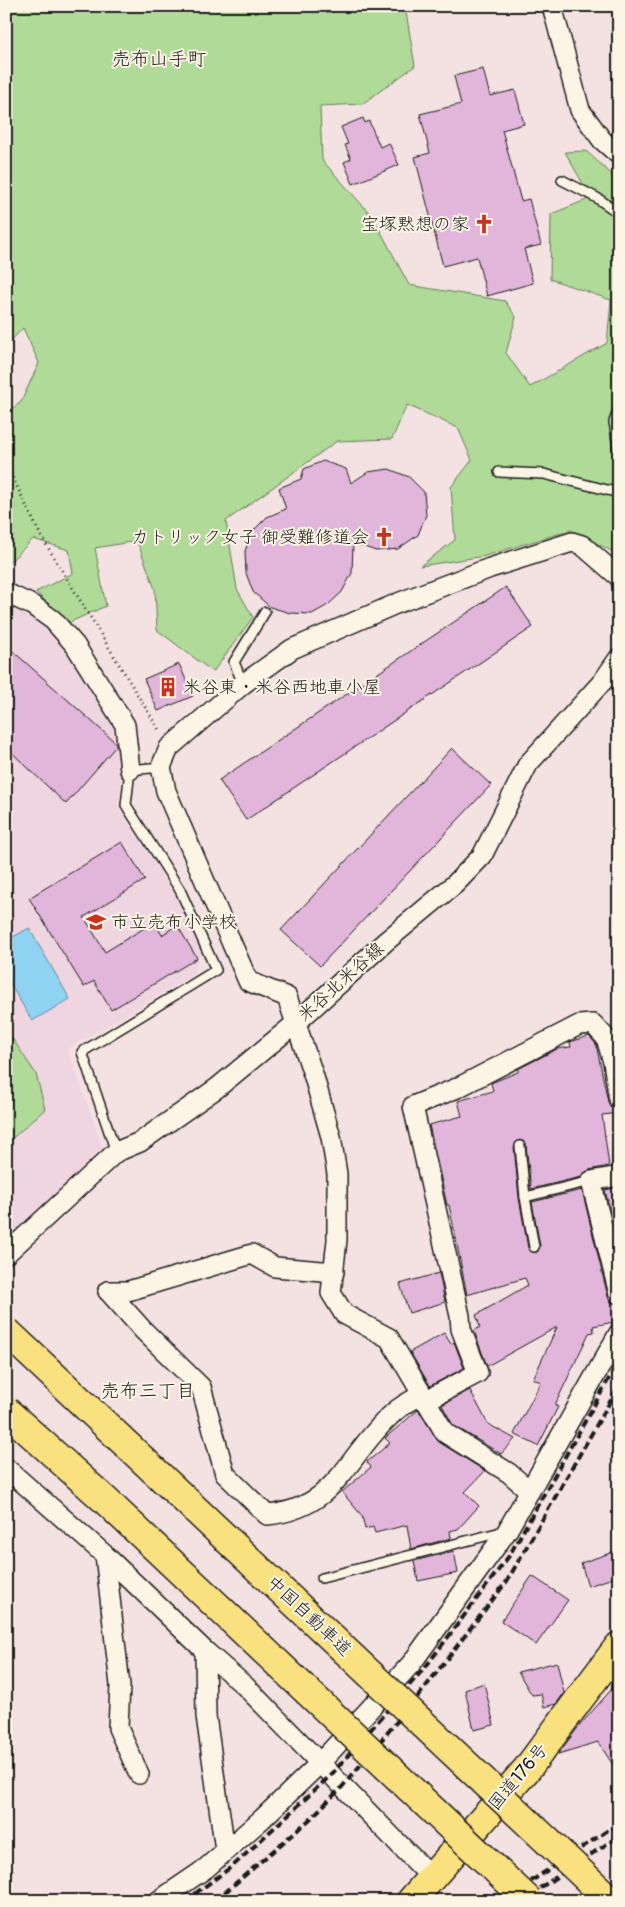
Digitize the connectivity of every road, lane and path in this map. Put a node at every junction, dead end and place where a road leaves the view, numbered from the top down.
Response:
1 (552, 6) edge
2 (619, 155) edge
3 (562, 180) dead end
4 (619, 213) edge
5 (619, 408) edge
6 (619, 452) edge
7 (6, 464) edge
8 (499, 472) dead end
9 (619, 493) edge
10 (619, 577) edge
11 (6, 593) edge
12 (265, 612) dead end
13 (619, 658) edge
14 (242, 684) junction
15 (169, 748) junction
16 (161, 767) junction
17 (130, 770) junction
18 (296, 1023) junction
19 (619, 1100) edge
20 (520, 1146) dead end
21 (116, 1152) junction
22 (619, 1176) edge
23 (591, 1181) junction
24 (525, 1197) junction
25 (534, 1247) dead end
26 (6, 1254) edge
27 (334, 1272) junction
28 (619, 1294) edge
29 (6, 1331) edge
30 (619, 1333) edge
31 (423, 1398) junction
32 (6, 1411) edge
33 (6, 1468) edge
34 (530, 1491) junction
35 (507, 1531) junction
36 (104, 1555) junction
37 (322, 1578) dead end
38 (619, 1646) edge
39 (205, 1651) junction
40 (320, 1763) junction
41 (139, 1774) dead end
42 (225, 1850) junction
43 (431, 1877) junction
44 (158, 1901) edge
45 (411, 1901) edge
46 (529, 1901) edge
47 (611, 1901) edge

1 - 2 street
3 - 4 lane
5 - 6 lane
7 - 15 path
8 - 9 lane
10 - 14 street
11 - 17 street
12 - 14 lane
13 - 18 street, 米谷北米谷線
14 - 15 street
15 - 16 street
16 - 17 lane
16 - 18 street
17 - 21 lane
18 - 21 street, 米谷北米谷線
18 - 27 street
19 - 31 street
20 - 24 lane
21 - 26 street, 米谷北米谷線
22 - 23 street
23 - 24 lane
23 - 28 street
24 - 25 lane
27 - 31 street
27 - 31 street
29 - 47 highway, 中国自動車道, bridge
30 - 34 street
31 - 34 street
32 - 46 highway, bridge
33 - 36 street
34 - 35 street
35 - 37 lane
35 - 40 street
36 - 39 street
36 - 41 street
38 - 43 highway, 国道176号
39 - 40 street
39 - 42 street
40 - 42 street
40 - 43 street
42 - 44 street
43 - 45 highway, 国道176号

